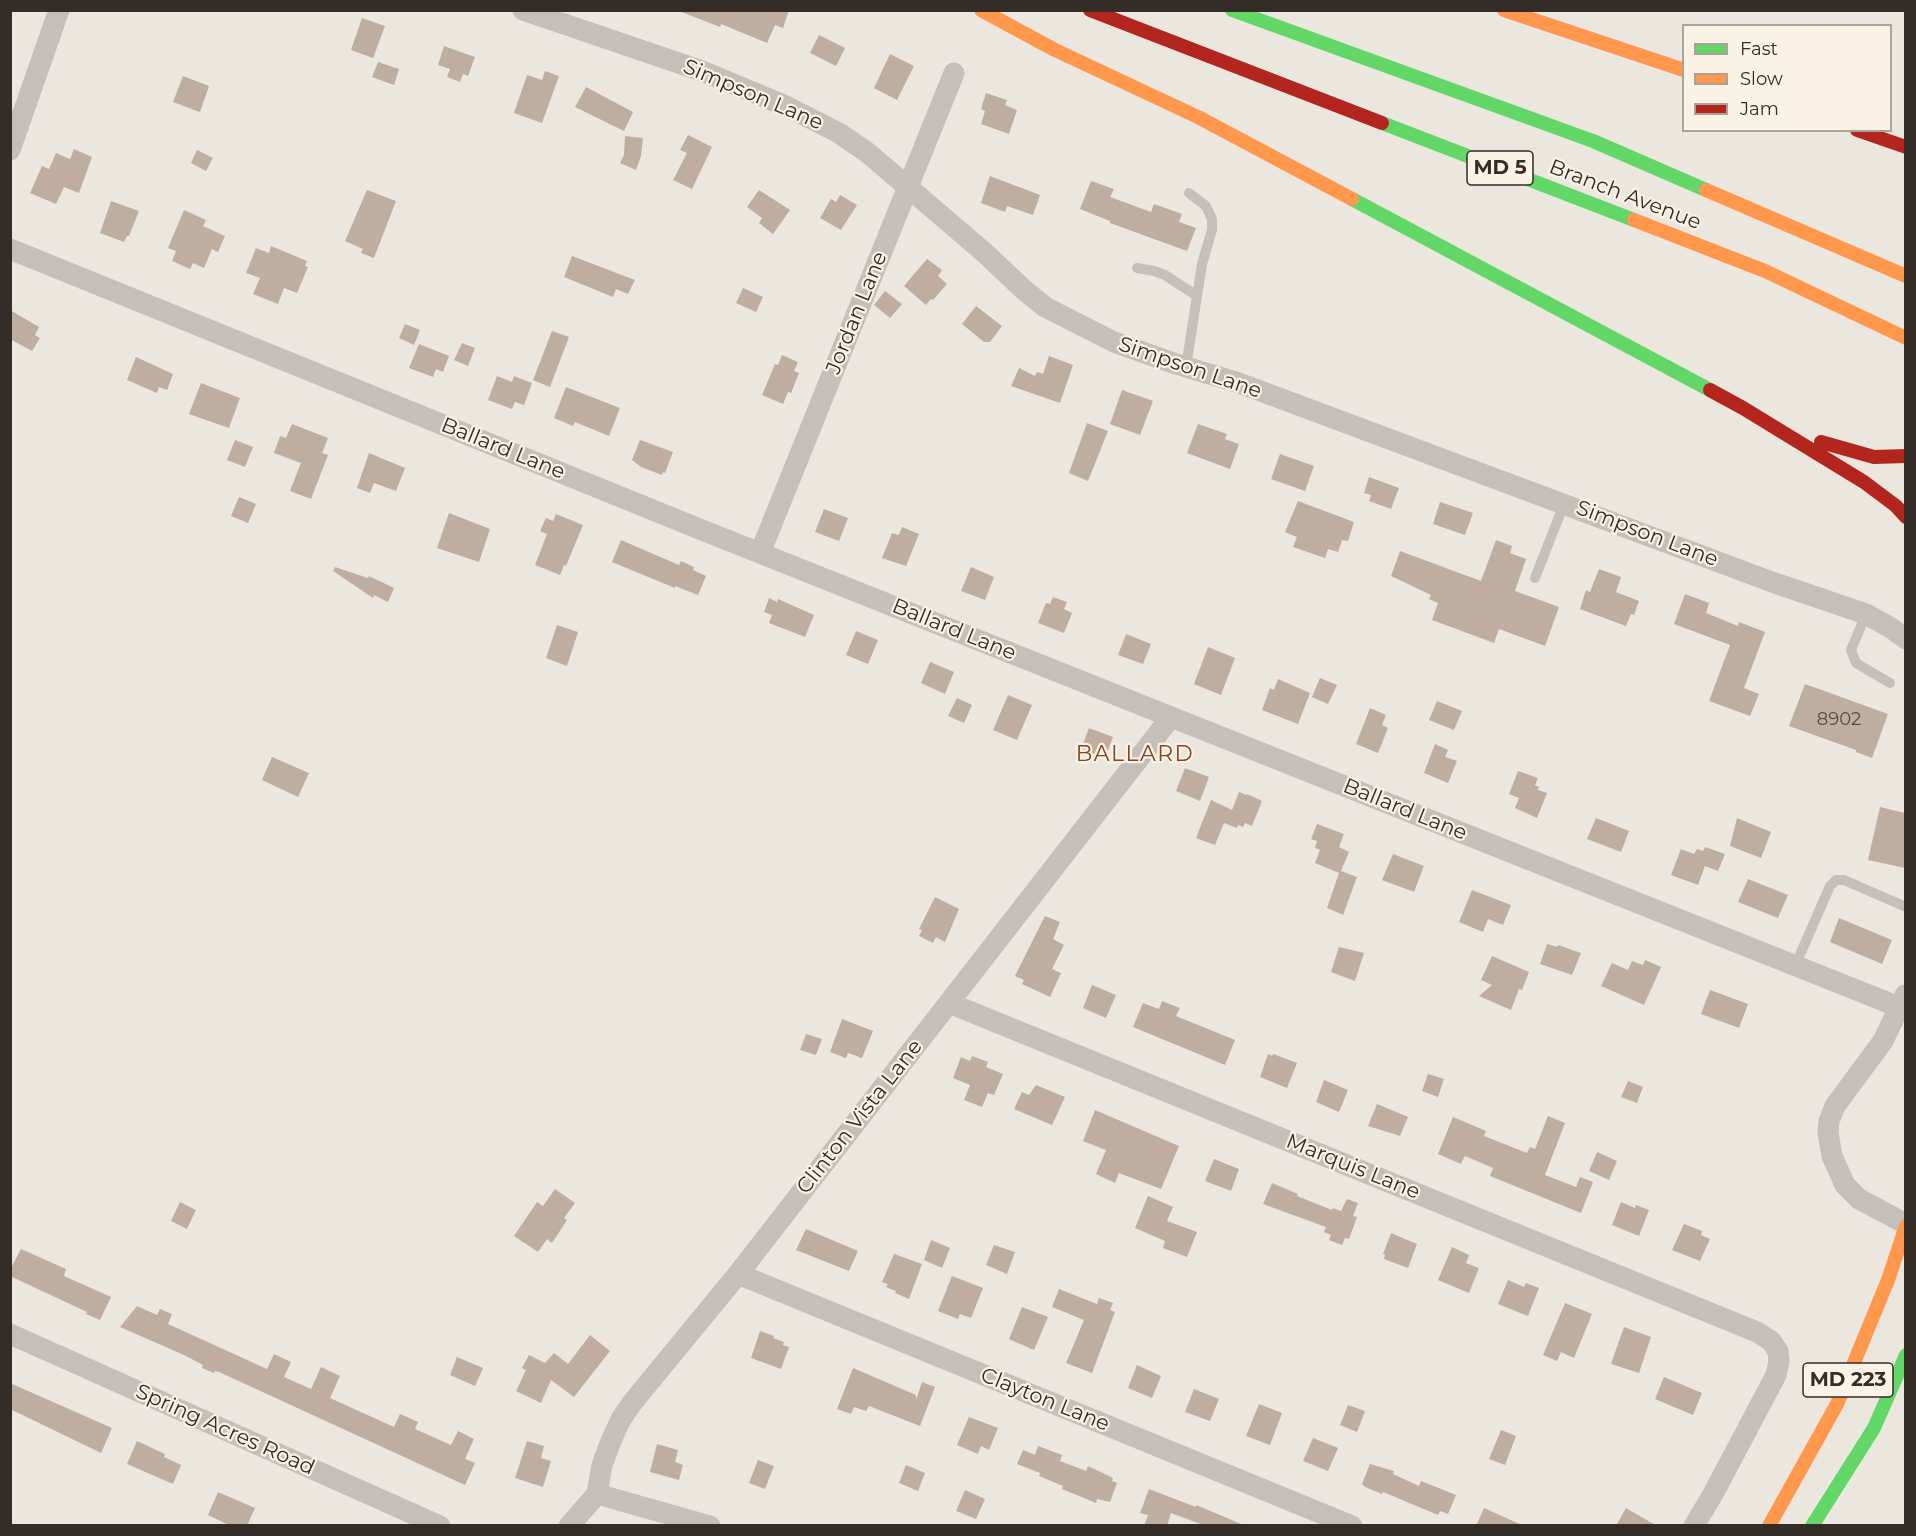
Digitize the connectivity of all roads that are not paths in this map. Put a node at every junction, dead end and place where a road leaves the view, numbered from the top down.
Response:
1 (59, 10) edge
2 (523, 10) edge
3 (981, 10) edge
4 (1090, 10) edge
5 (1232, 10) edge
6 (1504, 10) edge
7 (1682, 70) edge
8 (954, 73) dead end
9 (1863, 132) edge
10 (1905, 148) edge
11 (10, 150) edge
12 (908, 189) junction
13 (1189, 193) dead end
14 (10, 249) edge
15 (1137, 268) dead end
16 (1905, 276) edge
17 (1197, 296) junction
18 (1905, 338) edge
19 (1186, 367) junction
20 (1776, 429) junction
21 (1905, 456) edge
22 (1564, 504) junction
23 (1905, 517) edge
24 (760, 553) junction
25 (1535, 578) dead end
26 (1866, 614) junction
27 (1905, 639) edge
28 (1890, 683) dead end
29 (1171, 717) junction
30 (1905, 907) edge
31 (1795, 966) junction
32 (1902, 1001) edge
33 (949, 1003) junction
34 (1905, 1225) edge
35 (738, 1274) junction
36 (10, 1334) edge
37 (1905, 1355) edge
38 (597, 1494) junction
39 (440, 1526) edge
40 (568, 1526) edge
41 (710, 1526) edge
42 (1352, 1526) edge
43 (1694, 1526) edge
44 (1769, 1526) edge
45 (1812, 1526) edge

1 - 11 street
2 - 12 street, Simpson Lane
3 - 20 main road
4 - 18 main road, Branch Avenue / MD 5
5 - 16 main road, Branch Avenue / MD 5
6 - 7 main road
8 - 12 street, Jordan Lane
9 - 10 main road
12 - 19 street, Simpson Lane
12 - 24 street, Jordan Lane
13 - 17 lane
14 - 24 street, Ballard Lane
15 - 17 lane
17 - 19 lane
19 - 22 street, Simpson Lane
20 - 21 main road
20 - 23 main road
22 - 25 lane
22 - 26 street, Simpson Lane
24 - 29 street, Ballard Lane
26 - 27 street, Simpson Lane
26 - 28 lane
29 - 31 street, Ballard Lane
29 - 33 street, Clinton Vista Lane
30 - 31 lane
31 - 32 street, Ballard Lane
32 - 34 street
33 - 35 street, Clinton Vista Lane
33 - 43 street, Marquis Lane
34 - 44 main road, MD 223
35 - 38 street, Clinton Vista Lane
35 - 42 street, Clayton Lane
36 - 39 street, Spring Acres Road
37 - 45 main road, MD 223
38 - 40 street
38 - 41 street

